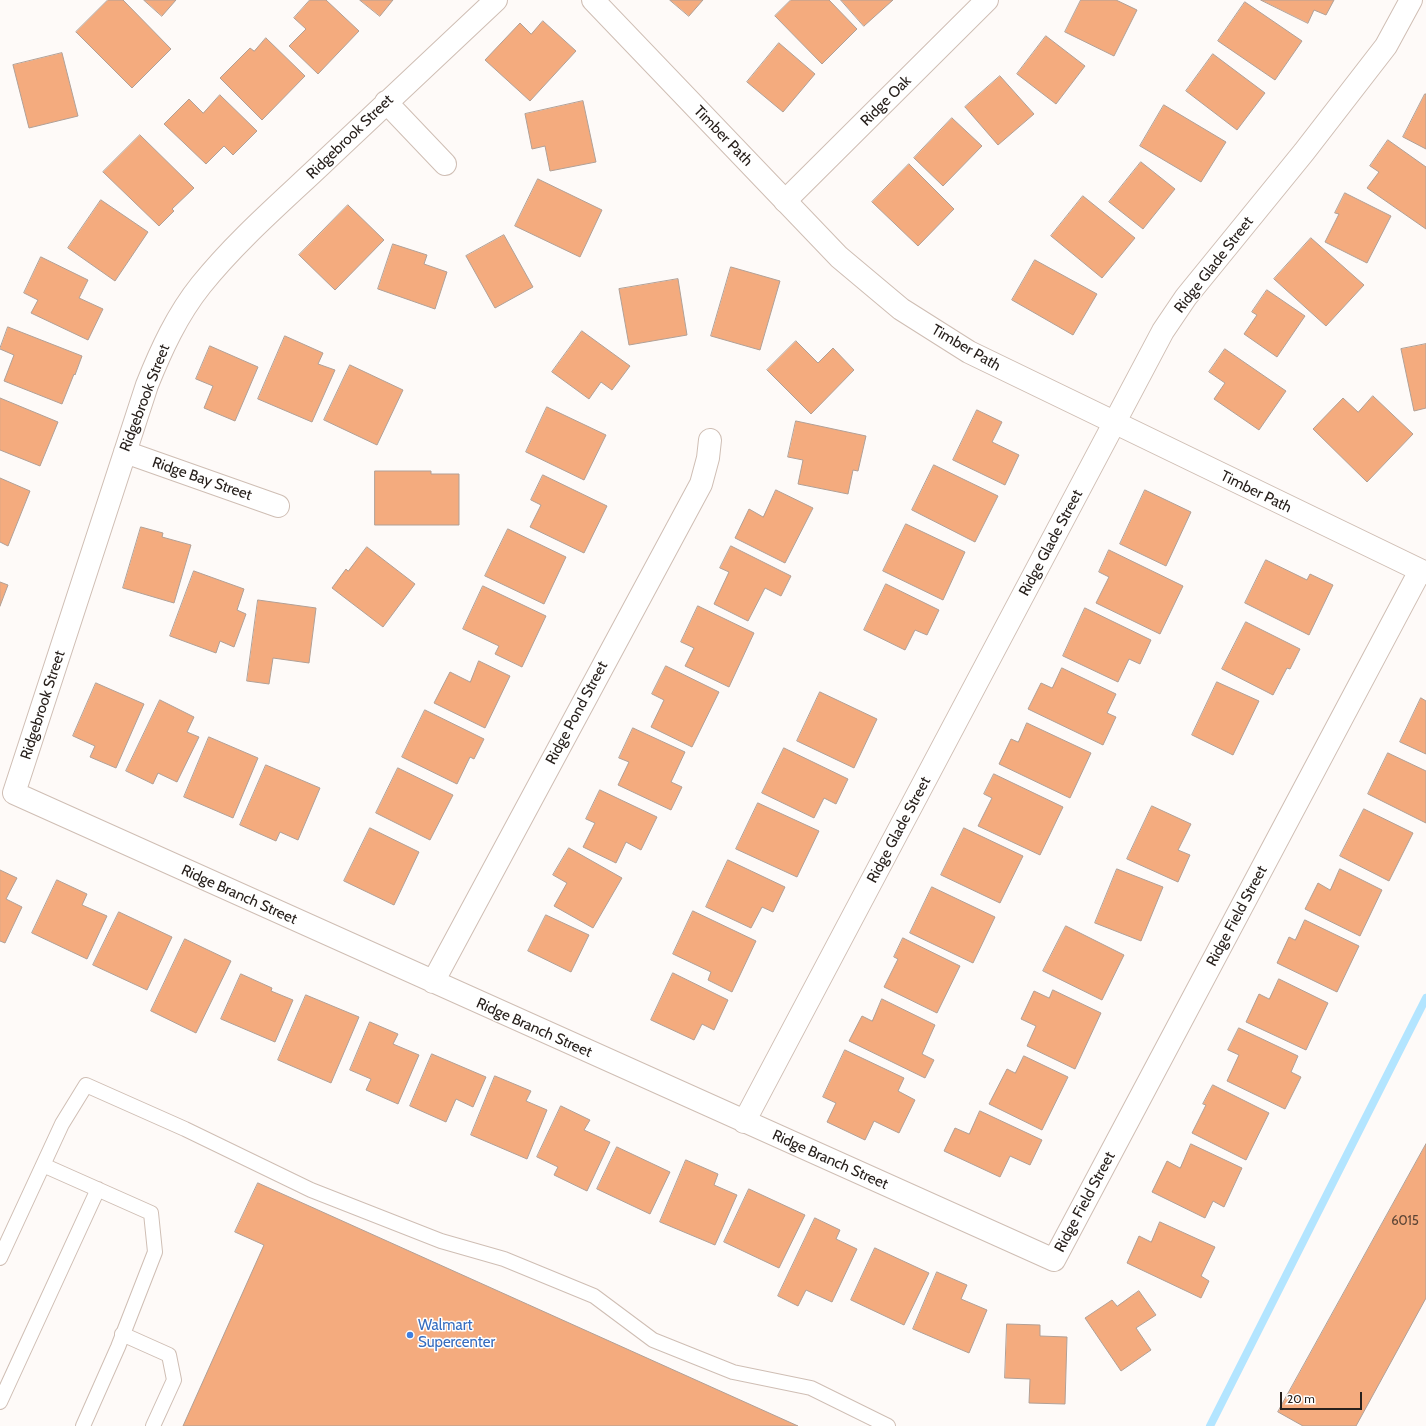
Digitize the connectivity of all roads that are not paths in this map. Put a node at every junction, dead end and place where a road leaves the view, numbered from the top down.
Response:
1 (496, 0) edge
2 (593, 0) edge
3 (987, 0) edge
4 (1411, 0) edge
5 (386, 102) junction
6 (445, 164) dead end
7 (785, 201) junction
8 (1114, 424) junction
9 (710, 440) dead end
10 (125, 452) junction
11 (278, 506) dead end
12 (1423, 572) edge
13 (14, 794) joint
14 (433, 982) junction
15 (744, 1122) junction
16 (43, 1165) junction
17 (98, 1189) junction
18 (0, 1258) edge
19 (1054, 1260) joint
20 (122, 1334) junction
21 (0, 1402) edge
22 (82, 1426) edge
23 (153, 1426) edge
24 (888, 1426) edge

1 - 5 street, Ridgebrook Street
2 - 7 street, Timber Path
3 - 7 street, Ridge Oak
4 - 8 street, Ridge Glade Street
5 - 6 street
5 - 10 street, Ridgebrook Street
7 - 8 street, Timber Path
8 - 12 street, Timber Path
8 - 15 street, Ridge Glade Street
9 - 14 street, Ridge Pond Street
10 - 11 street, Ridge Bay Street
10 - 13 street, Ridgebrook Street
12 - 19 street, Ridge Field Street
13 - 14 street, Ridge Branch Street
14 - 15 street, Ridge Branch Street
15 - 19 street, Ridge Branch Street
16 - 17 lane
16 - 18 lane
16 - 24 lane
17 - 20 lane
17 - 21 lane
20 - 22 lane
20 - 23 lane

